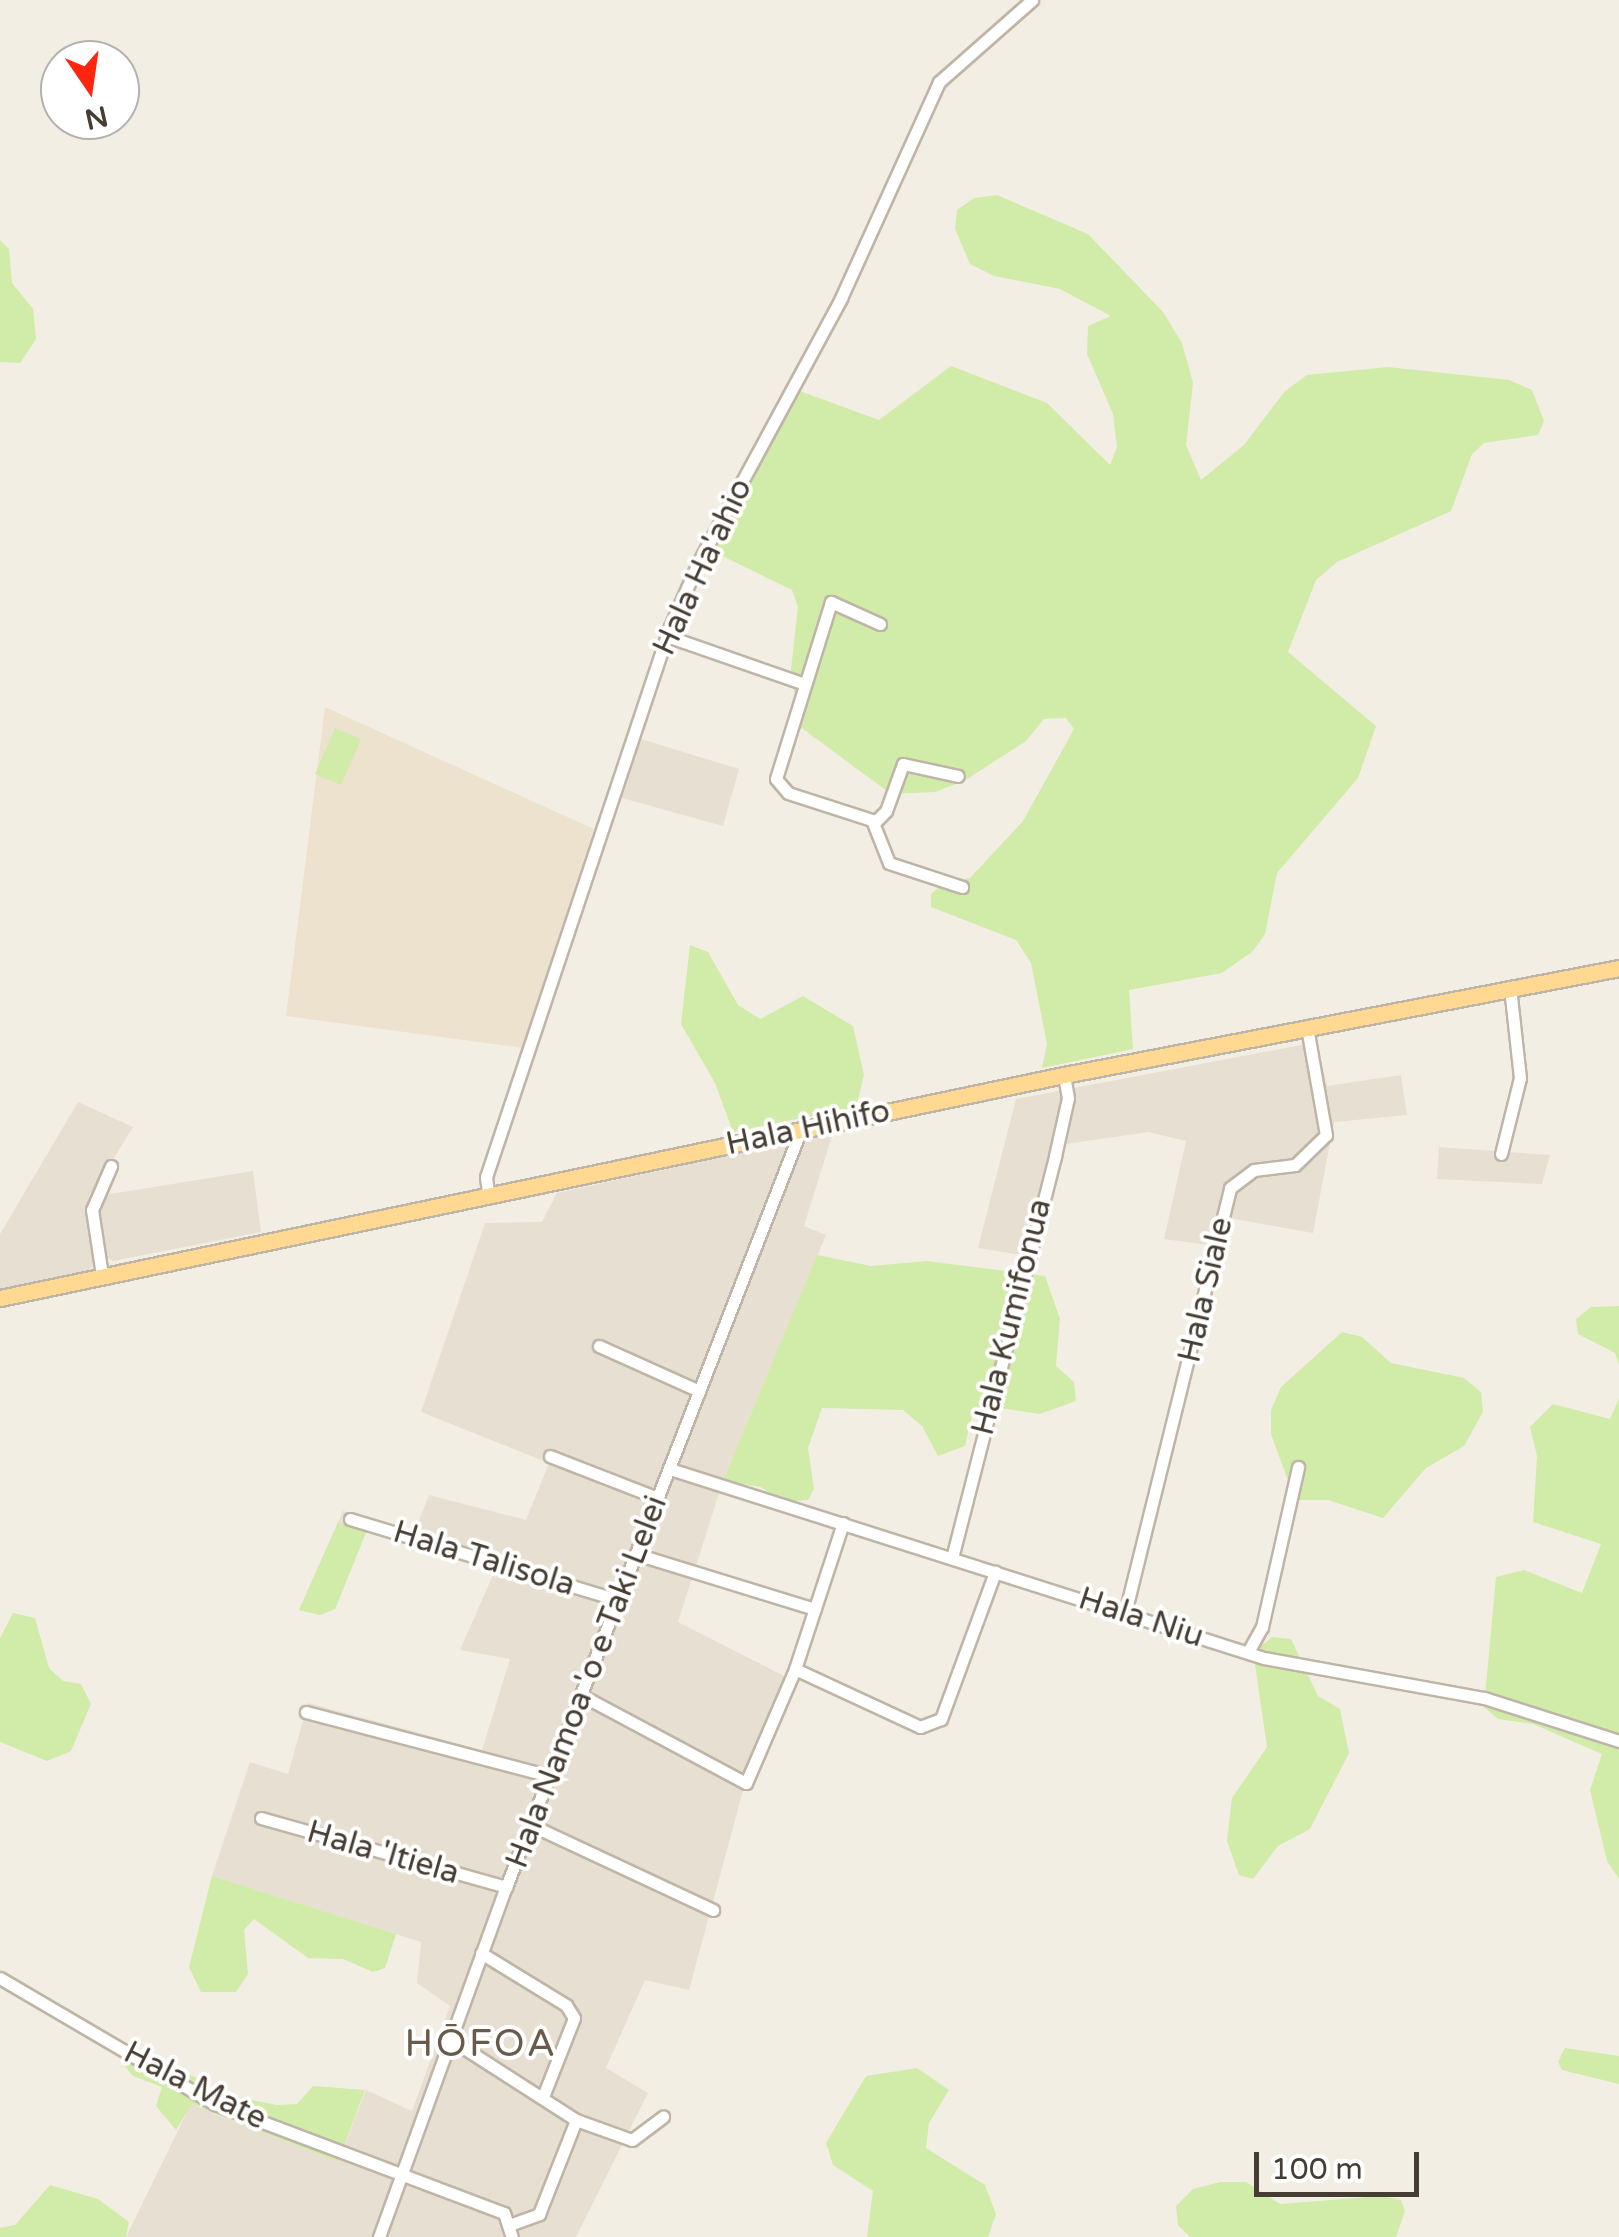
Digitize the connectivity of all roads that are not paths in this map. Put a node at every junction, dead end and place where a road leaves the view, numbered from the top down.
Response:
1 (1032, 0) edge
2 (880, 624) dead end
3 (667, 636) junction
4 (805, 684) junction
5 (958, 776) dead end
6 (874, 823) junction
7 (962, 887) dead end
8 (1619, 968) edge
9 (1510, 988) junction
10 (1307, 1026) junction
11 (1064, 1075) junction
12 (802, 1129) junction
13 (1501, 1154) dead end
14 (111, 1166) dead end
15 (488, 1193) junction
16 (102, 1275) junction
17 (0, 1298) edge
18 (599, 1346) dead end
19 (699, 1391) junction
20 (550, 1456) dead end
21 (1298, 1467) dead end
22 (670, 1469) junction
23 (658, 1498) junction
24 (350, 1519) dead end
25 (842, 1524) junction
26 (636, 1554) junction
27 (952, 1558) junction
28 (995, 1572) junction
29 (618, 1600) junction
30 (815, 1609) junction
31 (1125, 1613) junction
32 (1248, 1652) junction
33 (795, 1669) junction
34 (581, 1695) junction
35 (306, 1712) dead end
36 (1619, 1741) edge
37 (550, 1776) junction
38 (261, 1818) dead end
39 (531, 1825) junction
40 (506, 1887) junction
41 (713, 1910) dead end
42 (481, 1953) junction
43 (0, 1978) edge
44 (450, 2038) junction
45 (544, 2094) junction
46 (663, 2117) dead end
47 (576, 2120) junction
48 (398, 2176) junction
49 (512, 2230) edge
50 (379, 2237) edge

1 - 3 street, Hala Ha'ahio
2 - 4 street
3 - 4 street
3 - 15 street, Hala Ha'ahio
4 - 6 street
5 - 6 street
6 - 7 street
8 - 9 main road, Hala Hihifo
9 - 10 main road, Hala Hihifo
9 - 13 street
10 - 11 main road, Hala Hihifo
10 - 31 street, Hala Siale
11 - 12 main road, Hala Hihifo
11 - 27 street, Hala Kumifonua
12 - 15 main road, Hala Hihifo
12 - 19 street, Hala Namoa 'o e Taki Lelei
14 - 16 street
15 - 16 main road, Hala Hihifo
16 - 17 main road, Hala Hihifo
18 - 19 street
19 - 22 street, Hala Namoa 'o e Taki Lelei
20 - 23 street
21 - 32 street
22 - 23 street, Hala Namoa 'o e Taki Lelei
22 - 25 street, Hala Niu
23 - 26 street, Hala Namoa 'o e Taki Lelei
24 - 29 street, Hala Talisola
25 - 27 street, Hala Niu
25 - 30 street
26 - 29 street, Hala Namoa 'o e Taki Lelei
26 - 30 street
27 - 28 street, Hala Niu
28 - 31 street, Hala Niu
28 - 33 street
29 - 34 street, Hala Namoa 'o e Taki Lelei
30 - 33 street
31 - 32 street, Hala Niu
32 - 36 street, Hala Niu
33 - 34 street
34 - 37 street, Hala Namoa 'o e Taki Lelei
35 - 37 street
37 - 39 street, Hala Namoa 'o e Taki Lelei
38 - 40 street, Hala 'Itiela
39 - 40 street, Hala Namoa 'o e Taki Lelei
39 - 41 street
40 - 42 street, Hala Namoa 'o e Taki Lelei
42 - 44 street, Hala Namoa 'o e Taki Lelei
42 - 45 street
43 - 48 street, Hala Mate
44 - 45 street
44 - 48 street, Hala Namoa 'o e Taki Lelei
45 - 47 street
46 - 47 street
47 - 49 street
48 - 49 street, Hala Mate
48 - 50 street, Hala Namoa 'o e Taki Lelei

